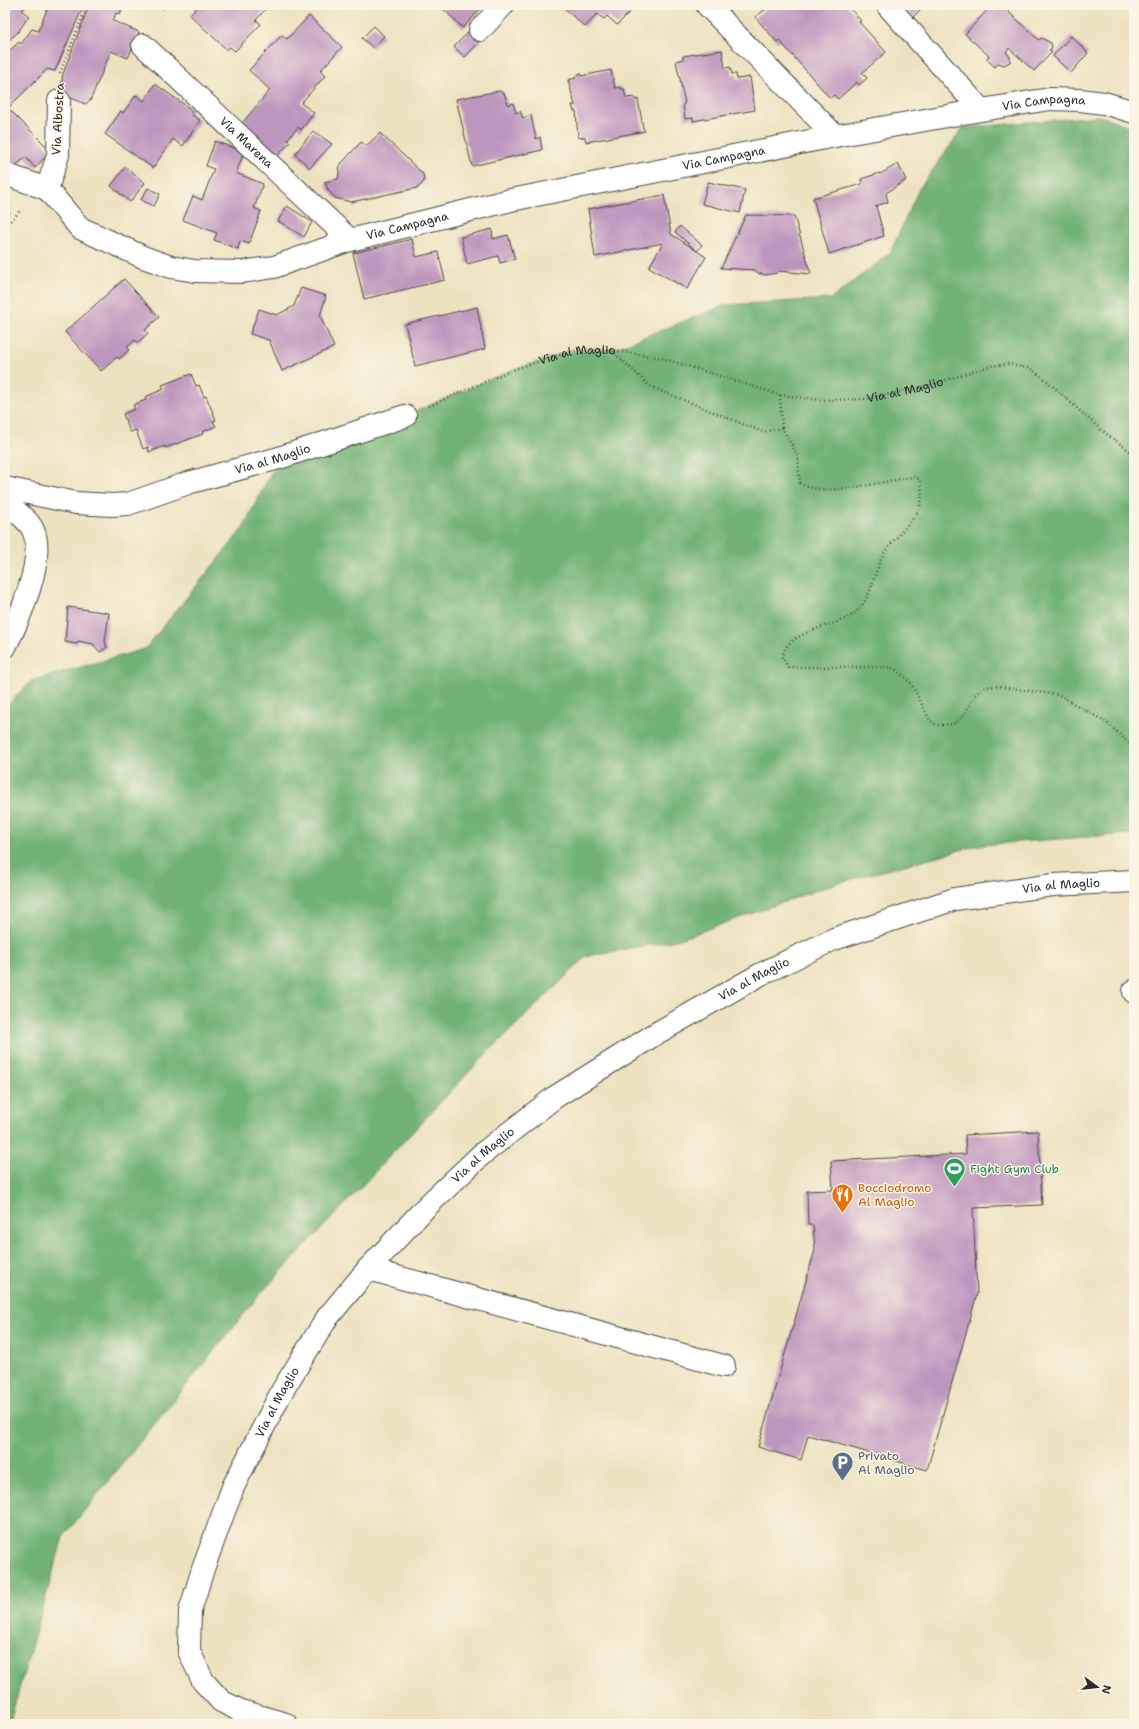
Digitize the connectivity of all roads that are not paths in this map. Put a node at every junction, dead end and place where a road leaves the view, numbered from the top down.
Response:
1 (503, 5) edge
2 (707, 5) edge
3 (887, 5) edge
4 (480, 30) dead end
5 (143, 45) dead end
6 (59, 101) road end
7 (981, 110) junction
8 (1134, 112) edge
9 (835, 136) junction
10 (5, 174) edge
11 (47, 189) junction
12 (350, 240) junction
13 (405, 416) road end
14 (5, 488) edge
15 (5, 502) edge
16 (5, 647) edge
17 (1134, 881) edge
18 (368, 1269) junction
19 (724, 1366) dead end
20 (286, 1724) edge

1 - 4 street
2 - 9 street
3 - 7 street
5 - 12 street, Via Marena
6 - 11 street, Via Albostra
7 - 8 street, Via Campagna
7 - 9 street, Via Campagna
9 - 12 street, Via Campagna
10 - 11 street
11 - 12 street, Via Campagna
13 - 14 street, Via al Maglio
15 - 16 street
17 - 18 street, Via al Maglio
18 - 19 street
18 - 20 street, Via al Maglio

